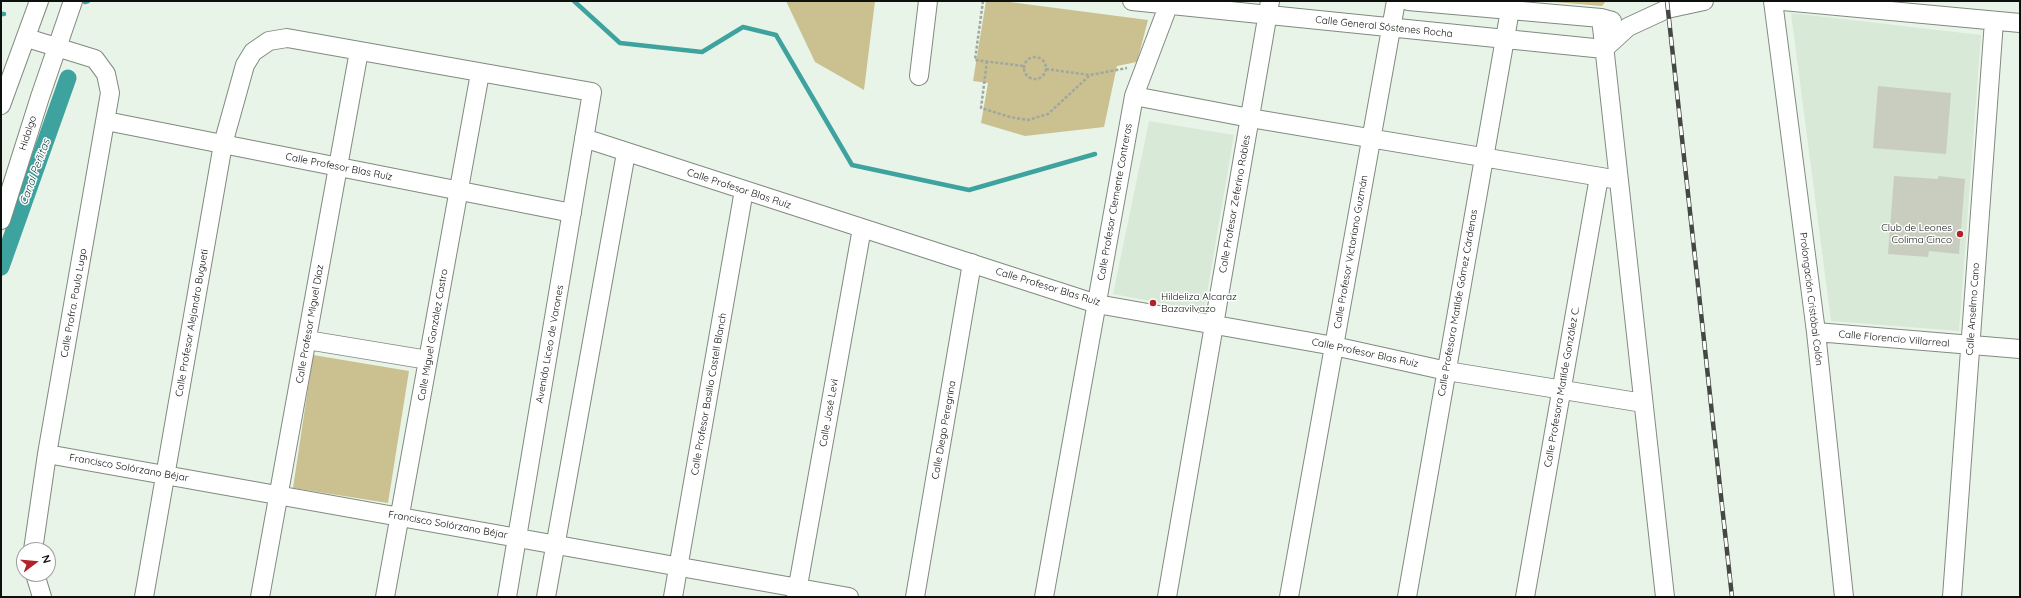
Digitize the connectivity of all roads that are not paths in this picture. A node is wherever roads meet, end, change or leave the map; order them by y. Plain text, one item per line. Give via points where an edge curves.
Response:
1 (39, 1) edge
2 (74, 1) edge
3 (928, 1) edge
4 (1132, 1) edge
5 (1396, 1) edge
6 (1408, 1) edge
7 (1704, 1) edge
8 (1773, 1) edge
9 (1792, 2) edge
10 (1169, 3) edge
11 (1269, 8) edge
12 (1510, 10) junction
13 (1601, 18) junction
14 (1994, 21) junction
15 (2020, 23) edge
16 (1628, 26) junction
17 (1391, 27) junction
18 (27, 38) junction
19 (1504, 39) junction
20 (57, 47) junction
21 (1604, 49) junction
22 (359, 52) junction
23 (480, 73) junction
24 (919, 76) dead end
25 (4, 86) edge
26 (1134, 96) junction
27 (1, 106) edge
28 (1250, 118) junction
29 (106, 121) junction
30 (584, 138) junction
31 (1371, 139) junction
32 (223, 144) junction
33 (626, 152) junction
34 (1484, 158) junction
35 (338, 167) junction
36 (1598, 177) junction
37 (1619, 180) junction
38 (459, 190) junction
39 (744, 190) junction
40 (572, 212) junction
41 (1, 220) edge
42 (862, 228) junction
43 (972, 264) junction
44 (1097, 304) junction
45 (1214, 324) junction
46 (1816, 332) junction
47 (307, 340) junction
48 (1970, 345) junction
49 (1334, 346) junction
50 (2020, 350) edge
51 (428, 360) junction
52 (1446, 370) junction
53 (1561, 390) junction
54 (1643, 403) junction
55 (48, 454) junction
56 (166, 475) junction
57 (278, 495) junction
58 (400, 517) junction
59 (517, 538) junction
60 (34, 542) edge
61 (556, 544) junction
62 (1660, 558) junction
63 (679, 567) junction
64 (37, 582) edge
65 (797, 592) edge
66 (42, 597) edge
67 (144, 597) edge
68 (260, 597) edge
69 (385, 597) edge
70 (507, 597) edge
71 (546, 597) edge
72 (673, 597) edge
73 (849, 597) edge
74 (915, 597) edge
75 (1044, 597) edge
76 (1167, 597) edge
77 (1289, 597) edge
78 (1407, 597) edge
79 (1525, 597) edge
80 (1653, 597) edge
81 (1665, 597) edge
82 (1844, 597) edge
83 (1952, 597) edge

1 - 18 street
2 - 20 street, Hidalgo
3 - 24 street
4 - 10 street, Calle General Sóstenes Rocha
5 - 17 street, Calle Profesor Victoriano Guzmán
6 - 12 street
7 - 16 street via 1667,9
8 - 46 street, Prolongación Cristóbal Colón
9 - 14 street
10 - 11 street, Calle General Sóstenes Rocha
10 - 26 street, Calle Profesor Clemente Contreras
11 - 17 street, Calle General Sóstenes Rocha
11 - 28 street, Calle Profesor Zeferino Robles
12 - 13 street
12 - 19 street, Calle Profesora Matilde Gómez Cárdenas
13 - 16 street
13 - 21 street
14 - 15 street
14 - 48 street, Calle Anselmo Cano
16 - 21 street
17 - 19 street, Calle General Sóstenes Rocha
17 - 31 street, Calle Profesor Victoriano Guzmán
18 - 20 street
18 - 25 street
19 - 21 street, Calle General Sóstenes Rocha
19 - 34 street, Calle Profesora Matilde Gómez Cárdenas
20 - 29 street, Calle Profra. Paula Lugo via 94,59 106,74 110,93
20 - 41 street, Hidalgo
21 - 37 street
22 - 23 street
22 - 32 street, Calle Profesor Alejandro Bugueti via 287,38 269,41 253,52 245,65
22 - 35 street, Calle Profesor Miguel Díaz
23 - 30 street, Avenida Liceo de Varones via 592,92
23 - 38 street, Calle Miguel González Castro
25 - 27 street
26 - 28 street
26 - 44 street, Calle Profesor Clemente Contreras
28 - 31 street
28 - 45 street, Calle Profesor Zeferino Robles
29 - 32 street, Calle Profesor Blas Ruíz
29 - 55 street, Calle Profra. Paula Lugo
30 - 33 street, Calle Profesor Blas Ruíz
30 - 40 street, Avenida Liceo de Varones
31 - 34 street
31 - 49 street, Calle Profesor Victoriano Guzmán
32 - 35 street, Calle Profesor Blas Ruíz
32 - 56 street, Calle Profesor Alejandro Bugueti
33 - 39 street, Calle Profesor Blas Ruíz
33 - 61 street
34 - 36 street
34 - 52 street, Calle Profesora Matilde Gómez Cárdenas
35 - 38 street, Calle Profesor Blas Ruíz
35 - 47 street, Calle Profesor Miguel Díaz
36 - 37 street
36 - 53 street, Calle Profesora Matilde González C.
37 - 54 street
38 - 40 street, Calle Profesor Blas Ruíz
38 - 51 street, Calle Miguel González Castro
39 - 42 street, Calle Profesor Blas Ruíz
39 - 63 street, Calle Profesor Basilio Castell Blanch
40 - 59 street, Avenida Liceo de Varones
42 - 43 street, Calle Profesor Blas Ruíz
42 - 65 street, Calle José Levi
43 - 44 street, Calle Profesor Blas Ruíz
43 - 74 street, Calle Diego Peregrina
44 - 45 street, Calle Profesor Blas Ruíz
44 - 75 street, Calle Profesor Clemente Contreras
45 - 49 street, Calle Profesor Blas Ruíz
45 - 76 street, Calle Profesor Zeferino Robles
46 - 48 street, Calle Florencio Villarreal
46 - 82 street, Prolongación Cristóbal Colón
47 - 51 street
47 - 57 street, Calle Profesor Miguel Díaz
48 - 50 street, Calle Florencio Villarreal
48 - 83 street, Calle Anselmo Cano
49 - 52 street, Calle Profesor Blas Ruíz
49 - 77 street, Calle Profesor Victoriano Guzmán
51 - 58 street, Calle Miguel González Castro
52 - 53 street, Calle Profesor Blas Ruíz
52 - 78 street, Calle Profesora Matilde Gómez Cárdenas
53 - 54 street, Calle Profesor Blas Ruíz
53 - 79 street, Calle Profesora Matilde González C.
54 - 62 street
55 - 56 street, Francisco Solórzano Béjar
55 - 60 street, Calle Profra. Paula Lugo
56 - 57 street, Francisco Solórzano Béjar
56 - 67 street, Calle Profesor Alejandro Bugueti
57 - 58 street, Francisco Solórzano Béjar
57 - 68 street, Calle Profesor Miguel Díaz
58 - 59 street, Francisco Solórzano Béjar
58 - 69 street, Calle Miguel González Castro
59 - 61 street, Francisco Solórzano Béjar
59 - 70 street, Avenida Liceo de Varones
61 - 63 street, Francisco Solórzano Béjar
61 - 71 street
62 - 80 street
62 - 81 street
63 - 65 street, Francisco Solórzano Béjar
63 - 72 street, Calle Profesor Basilio Castell Blanch
64 - 66 street
65 - 73 street, Francisco Solórzano Béjar

